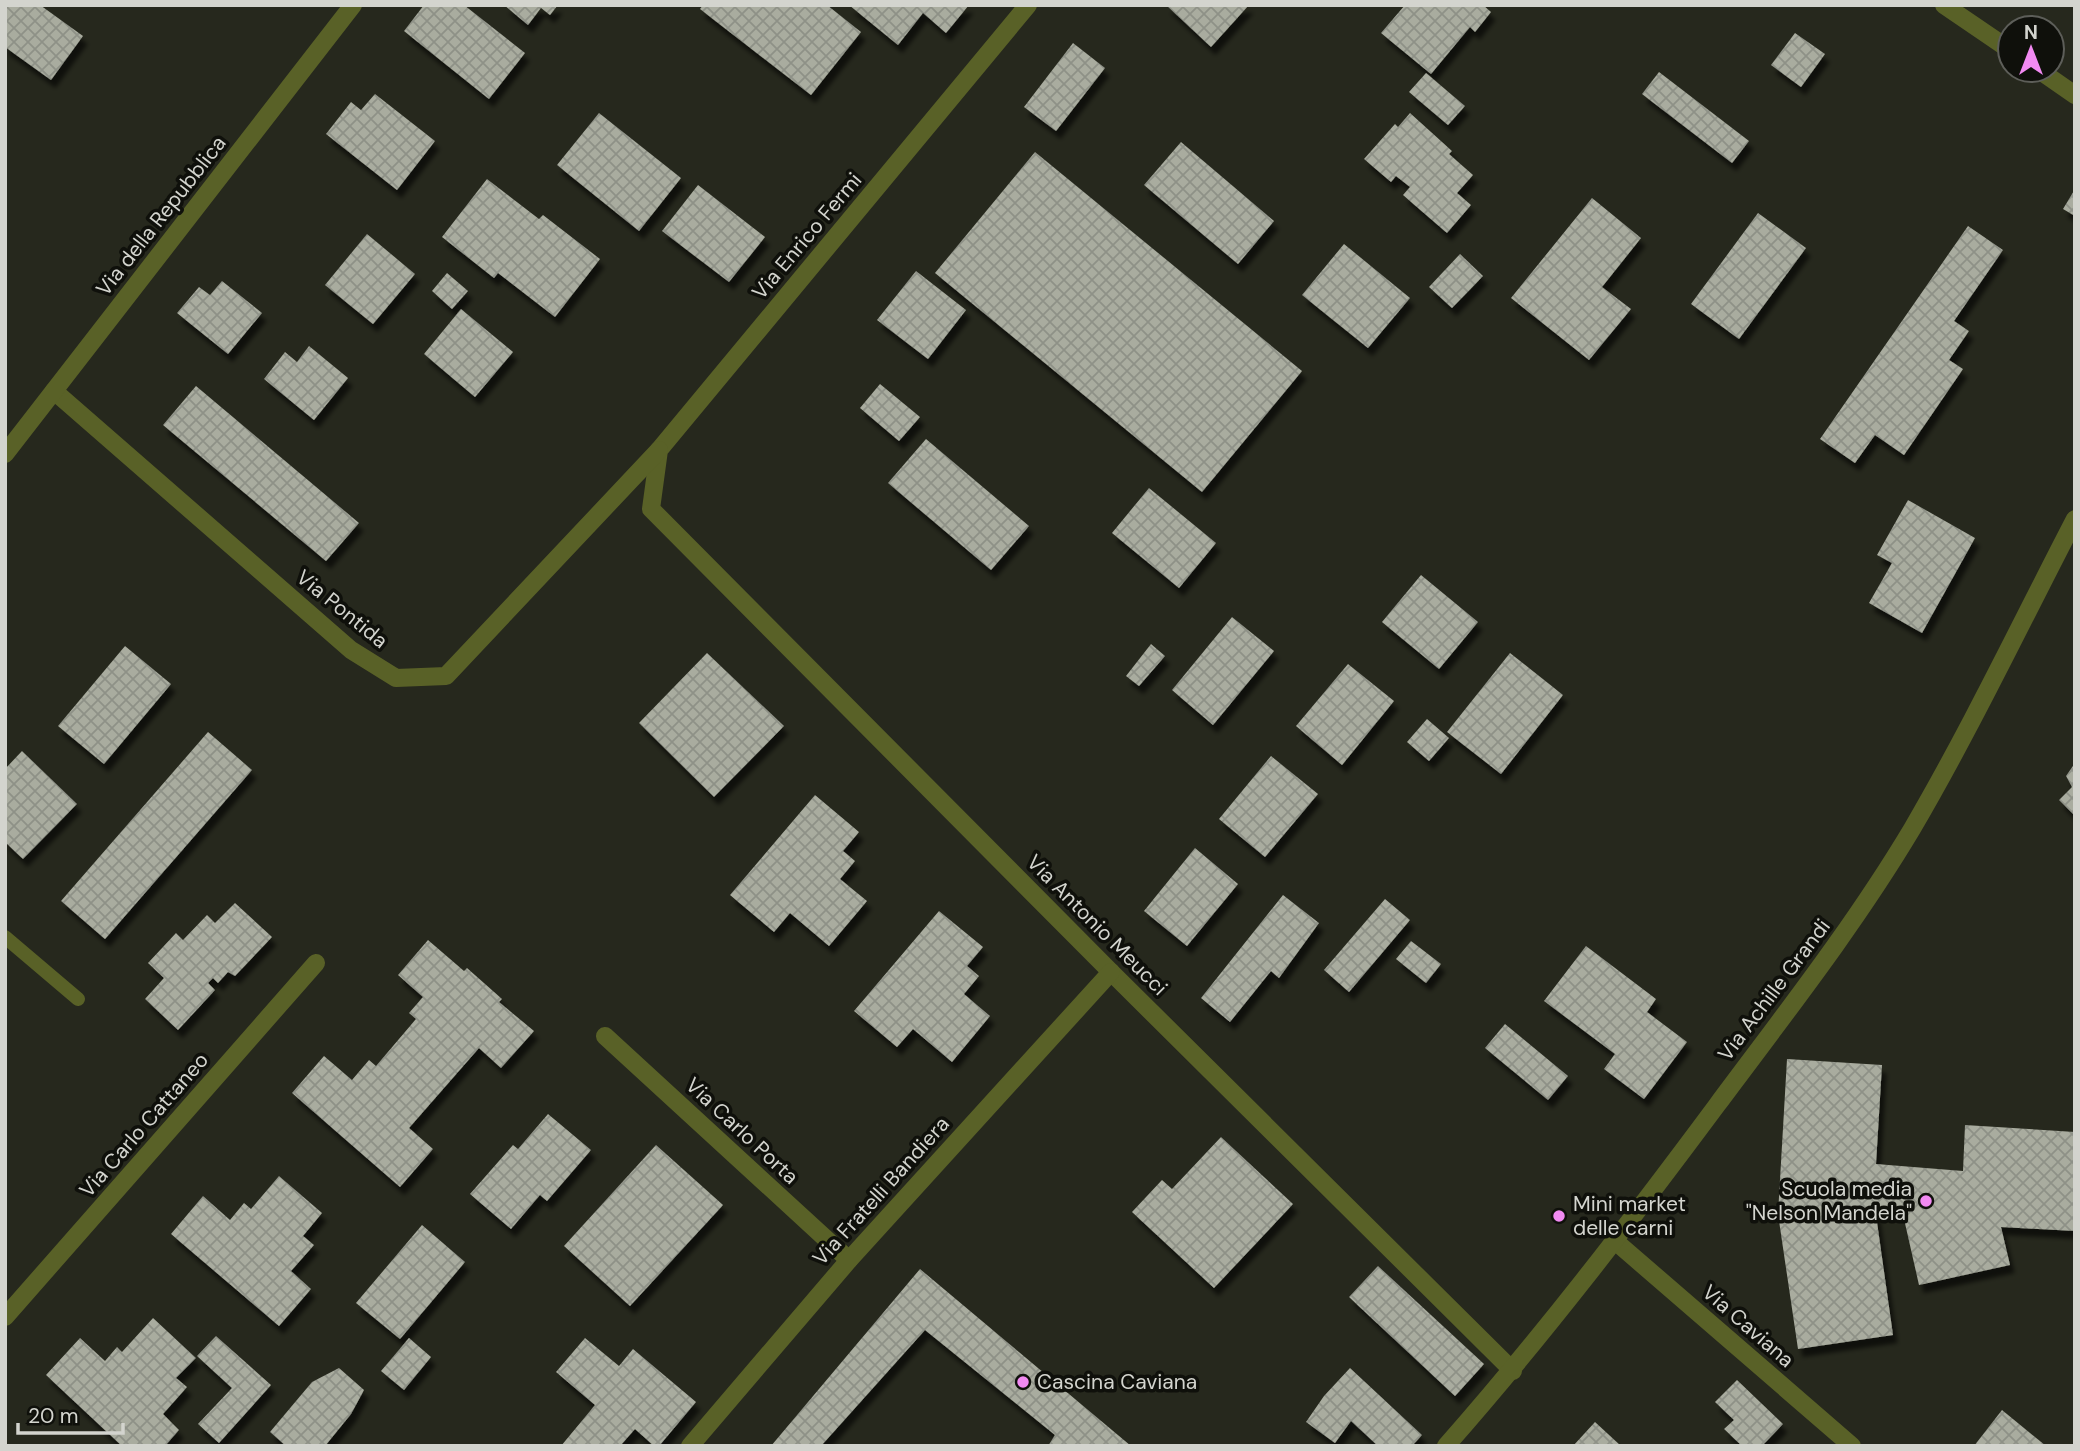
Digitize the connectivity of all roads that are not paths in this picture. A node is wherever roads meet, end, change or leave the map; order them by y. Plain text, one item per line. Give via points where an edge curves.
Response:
1 (353, 5) edge
2 (1028, 5) edge
3 (1944, 5) edge
4 (1996, 40) edge
5 (2059, 84) edge
6 (2075, 95) edge
7 (54, 391) junction
8 (659, 450) junction
9 (5, 454) edge
10 (2075, 519) edge
11 (5, 937) edge
12 (316, 963) dead end
13 (1111, 972) junction
14 (78, 999) dead end
15 (605, 1036) dead end
16 (1615, 1241) junction
17 (849, 1260) junction
18 (5, 1317) edge
19 (1513, 1371) junction
20 (690, 1446) edge
21 (1446, 1446) edge
22 (1852, 1446) edge

1 - 7 street, Via della Repubblica
2 - 8 street, Via Enrico Fermi
3 - 4 street
5 - 6 street
7 - 8 street, Via Pontida via 351,650 396,678 446,676
7 - 9 street, Via della Repubblica
8 - 13 street, Via Antonio Meucci via 651,509
10 - 16 street, Via Achille Grandi via 1976,712 1911,829 1842,939
11 - 14 lane
12 - 18 street, Via Carlo Cattaneo
13 - 17 street, Via Fratelli Bandiera
13 - 19 street, Via Antonio Meucci
15 - 17 street, Via Carlo Porta
16 - 19 street, Via Achille Grandi
16 - 22 street, Via Caviana
17 - 20 street, Via Fratelli Bandiera
19 - 21 street, Via Achille Grandi

